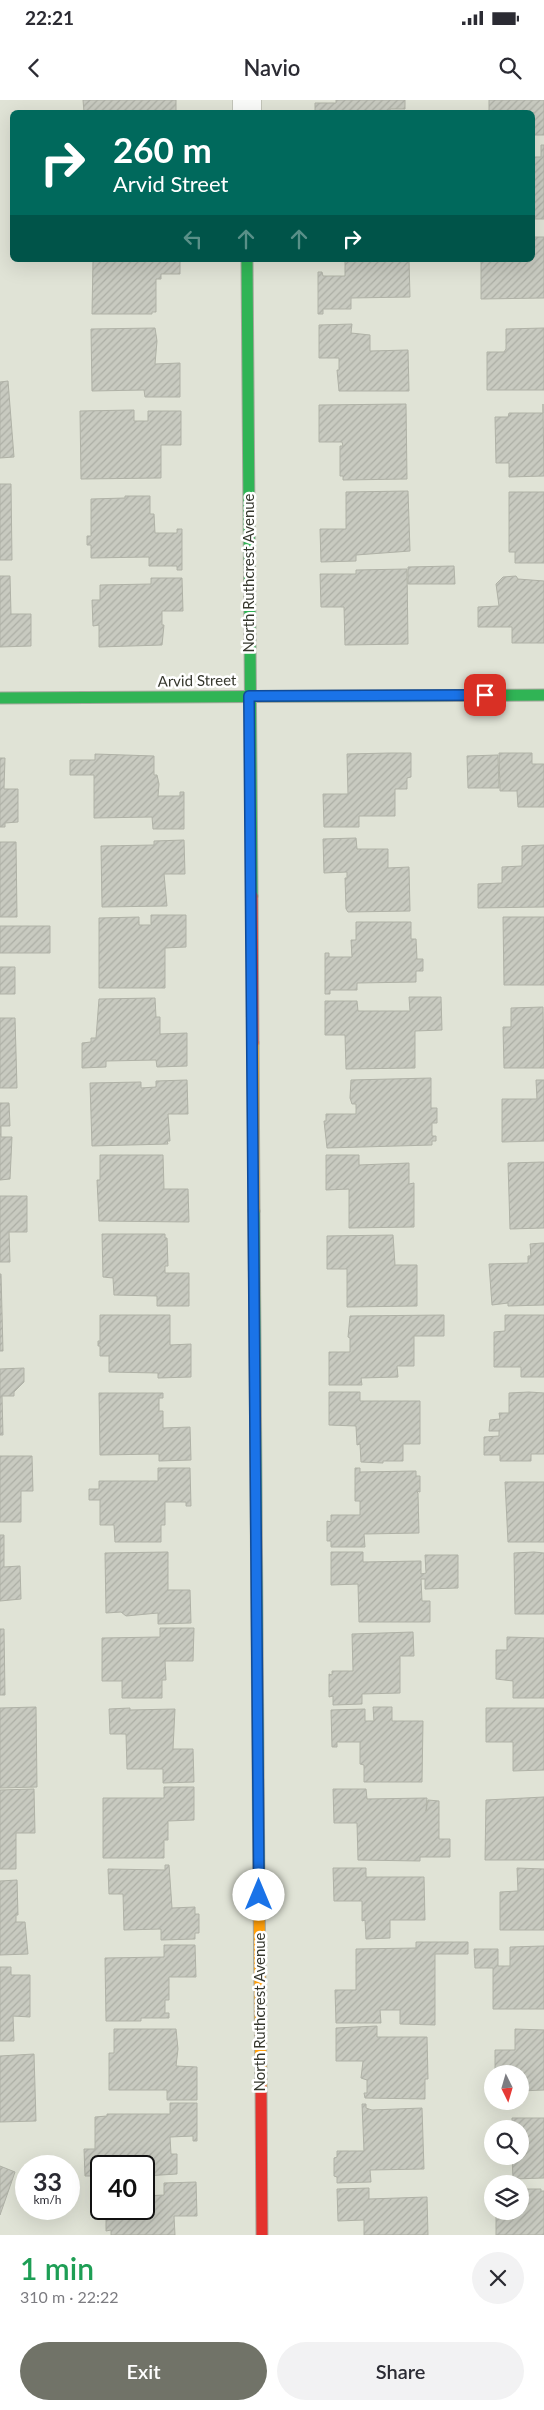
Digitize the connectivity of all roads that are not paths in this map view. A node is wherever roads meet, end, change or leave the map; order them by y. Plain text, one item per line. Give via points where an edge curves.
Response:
1 (248, 262) edge
2 (544, 695) edge
3 (249, 696) junction
4 (0, 698) edge
5 (262, 2235) edge

1 - 3 street, North Ruthcrest Avenue
2 - 3 street, Arvid Street
3 - 4 street, Arvid Street
3 - 5 street, North Ruthcrest Avenue

